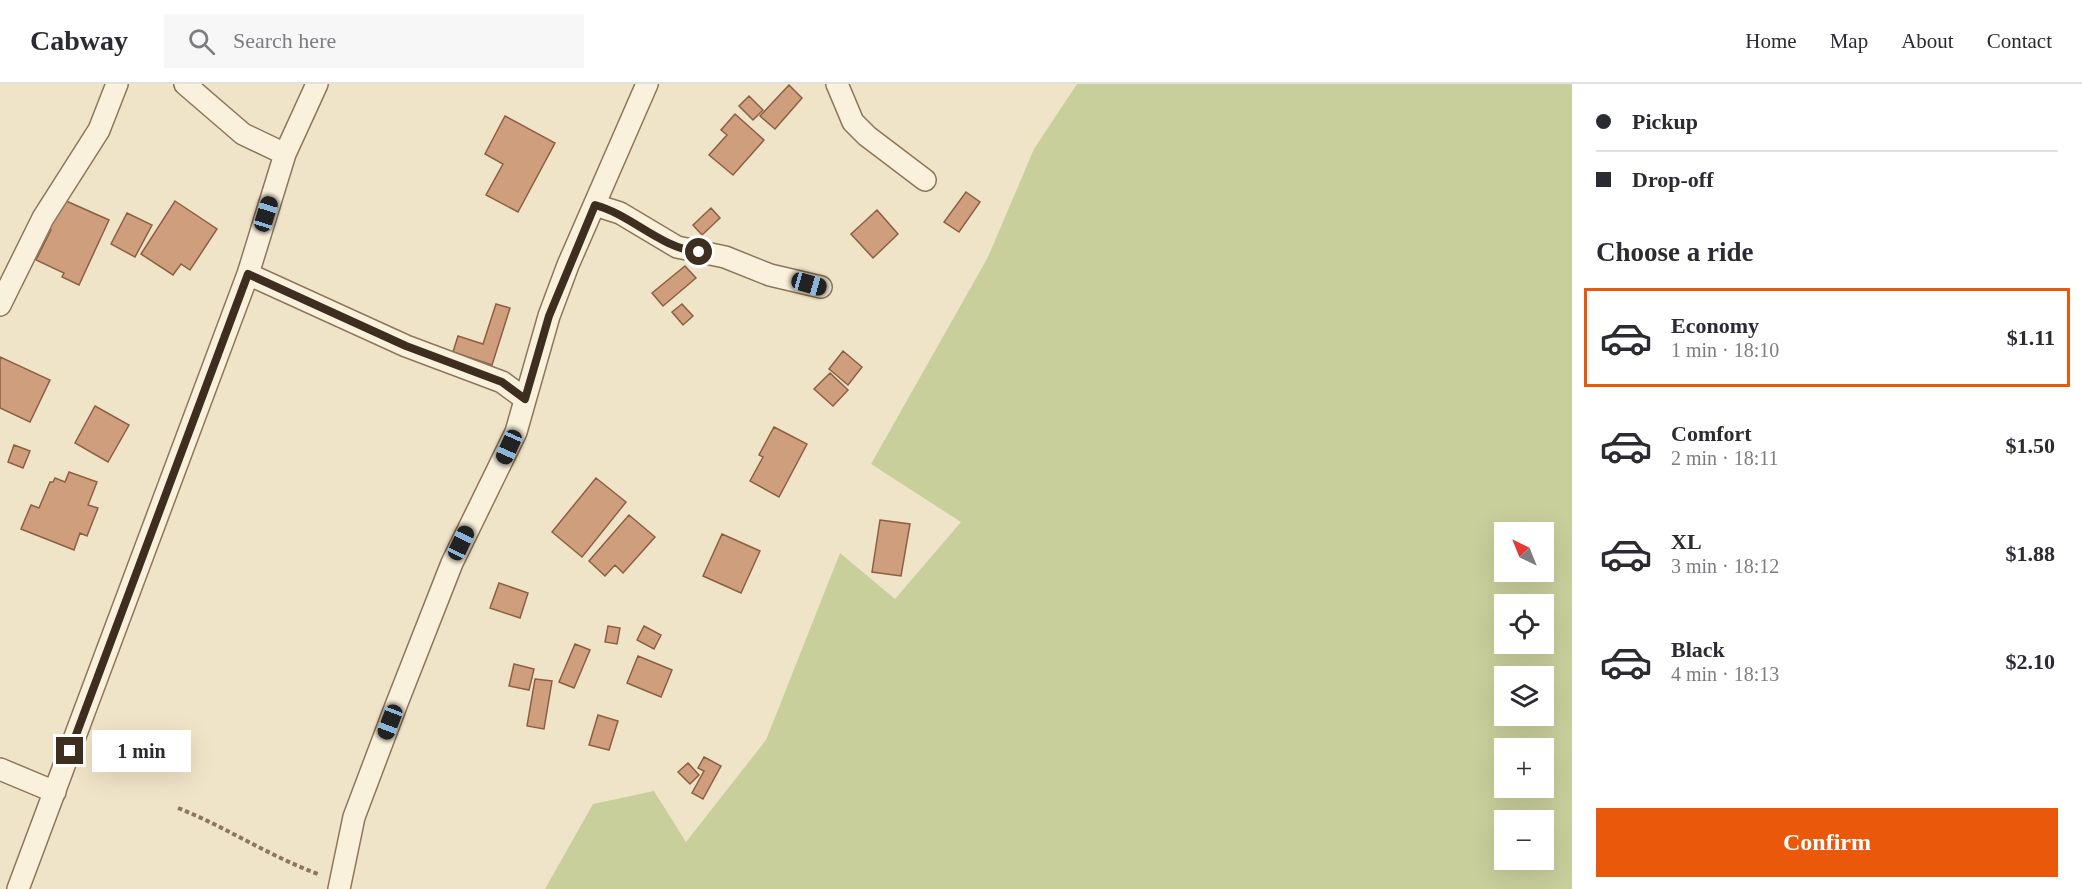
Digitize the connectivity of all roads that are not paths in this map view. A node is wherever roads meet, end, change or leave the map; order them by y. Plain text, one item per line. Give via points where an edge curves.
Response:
1 (117, 84) edge
2 (185, 84) edge
3 (317, 84) edge
4 (647, 84) edge
5 (837, 84) edge
6 (285, 154) junction
7 (925, 180) dead end
8 (595, 205) junction
9 (248, 274) junction
10 (821, 287) dead end
11 (0, 305) edge
12 (525, 399) junction
13 (0, 769) edge
14 (55, 792) junction
15 (340, 886) edge
16 (18, 889) edge

1 - 11 street via 99,130 43,218
2 - 6 street via 243,134
3 - 6 street
4 - 8 street
5 - 7 street via 854,122
6 - 9 street
8 - 10 street via 620,213 677,247 725,257 770,275
8 - 12 street via 549,316
9 - 12 street via 406,346 502,382
9 - 14 street
12 - 15 street via 516,432 452,562 397,703 354,817
13 - 14 street
14 - 16 street

